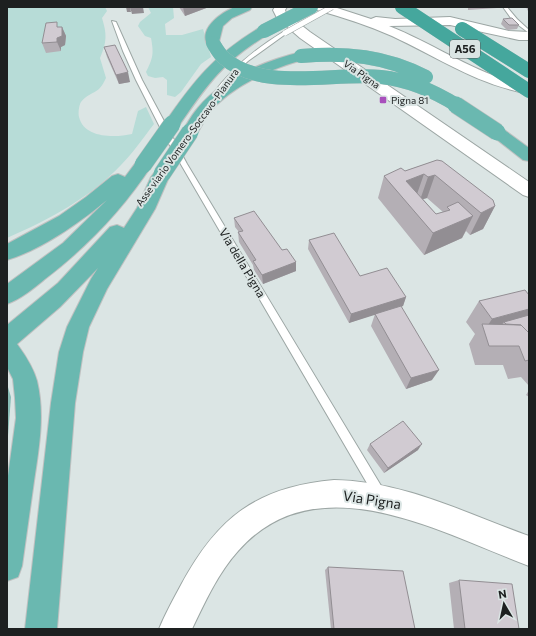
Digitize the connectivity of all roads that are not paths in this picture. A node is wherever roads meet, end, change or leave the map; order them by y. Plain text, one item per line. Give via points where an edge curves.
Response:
1 (280, 7) edge
2 (311, 7) edge
3 (321, 7) edge
4 (332, 7) edge
5 (402, 7) edge
6 (426, 7) edge
7 (505, 7) edge
8 (240, 9) edge
9 (352, 16) junction
10 (444, 21) junction
11 (114, 22) dead end
12 (529, 32) edge
13 (529, 36) edge
14 (448, 59) junction
15 (529, 71) edge
16 (529, 90) edge
17 (204, 110) junction
18 (497, 132) junction
19 (529, 156) edge
20 (151, 168) junction
21 (529, 191) edge
22 (7, 253) edge
23 (7, 295) edge
24 (14, 333) edge
25 (7, 349) edge
26 (382, 498) junction
27 (529, 551) edge
28 (7, 566) edge
29 (42, 623) edge
30 (175, 629) edge

1 - 21 main road, Via Pigna via 281,15 305,35
2 - 20 highway, Asse viario Vomero-Soccavo-Pianura, bridge via 238,47 208,75 176,118
3 - 9 main road
4 - 17 lane, Asse viario Vomero-Soccavo-Pianura, bridge via 256,51 240,64
5 - 16 highway, A56, bridge
6 - 15 highway, A56, bridge
7 - 12 lane
8 - 18 highway, bridge via 217,24 213,33 213,43 228,62 259,74 282,77 374,77 415,84 440,94
9 - 10 main road via 385,22
9 - 14 main road via 395,33
10 - 13 main road via 500,33
10 - 14 main road via 427,26 424,34 430,46
11 - 26 lane, Via della Pigna via 146,95 194,183
14 - 16 main road via 491,80
17 - 18 highway, bridge via 233,85 274,63 301,56 335,53 360,55 421,74 442,87
17 - 20 highway, Asse viario Vomero-Soccavo-Pianura, bridge via 190,132
18 - 19 highway
20 - 22 highway via 109,189 80,212 42,236
20 - 23 highway, Asse viario Vomero-Soccavo-Pianura via 82,236 45,268
20 - 24 highway, Asse viario Vomero-Soccavo-Pianura via 87,268 42,312
20 - 29 highway via 146,209 98,285 78,327 71,352 63,403
25 - 28 highway via 18,362 24,377 28,410 27,440
26 - 27 main road, Via Pigna via 406,504
26 - 30 main road, Via Pigna via 354,494 304,496 278,504 256,517 238,529 220,549 204,573

